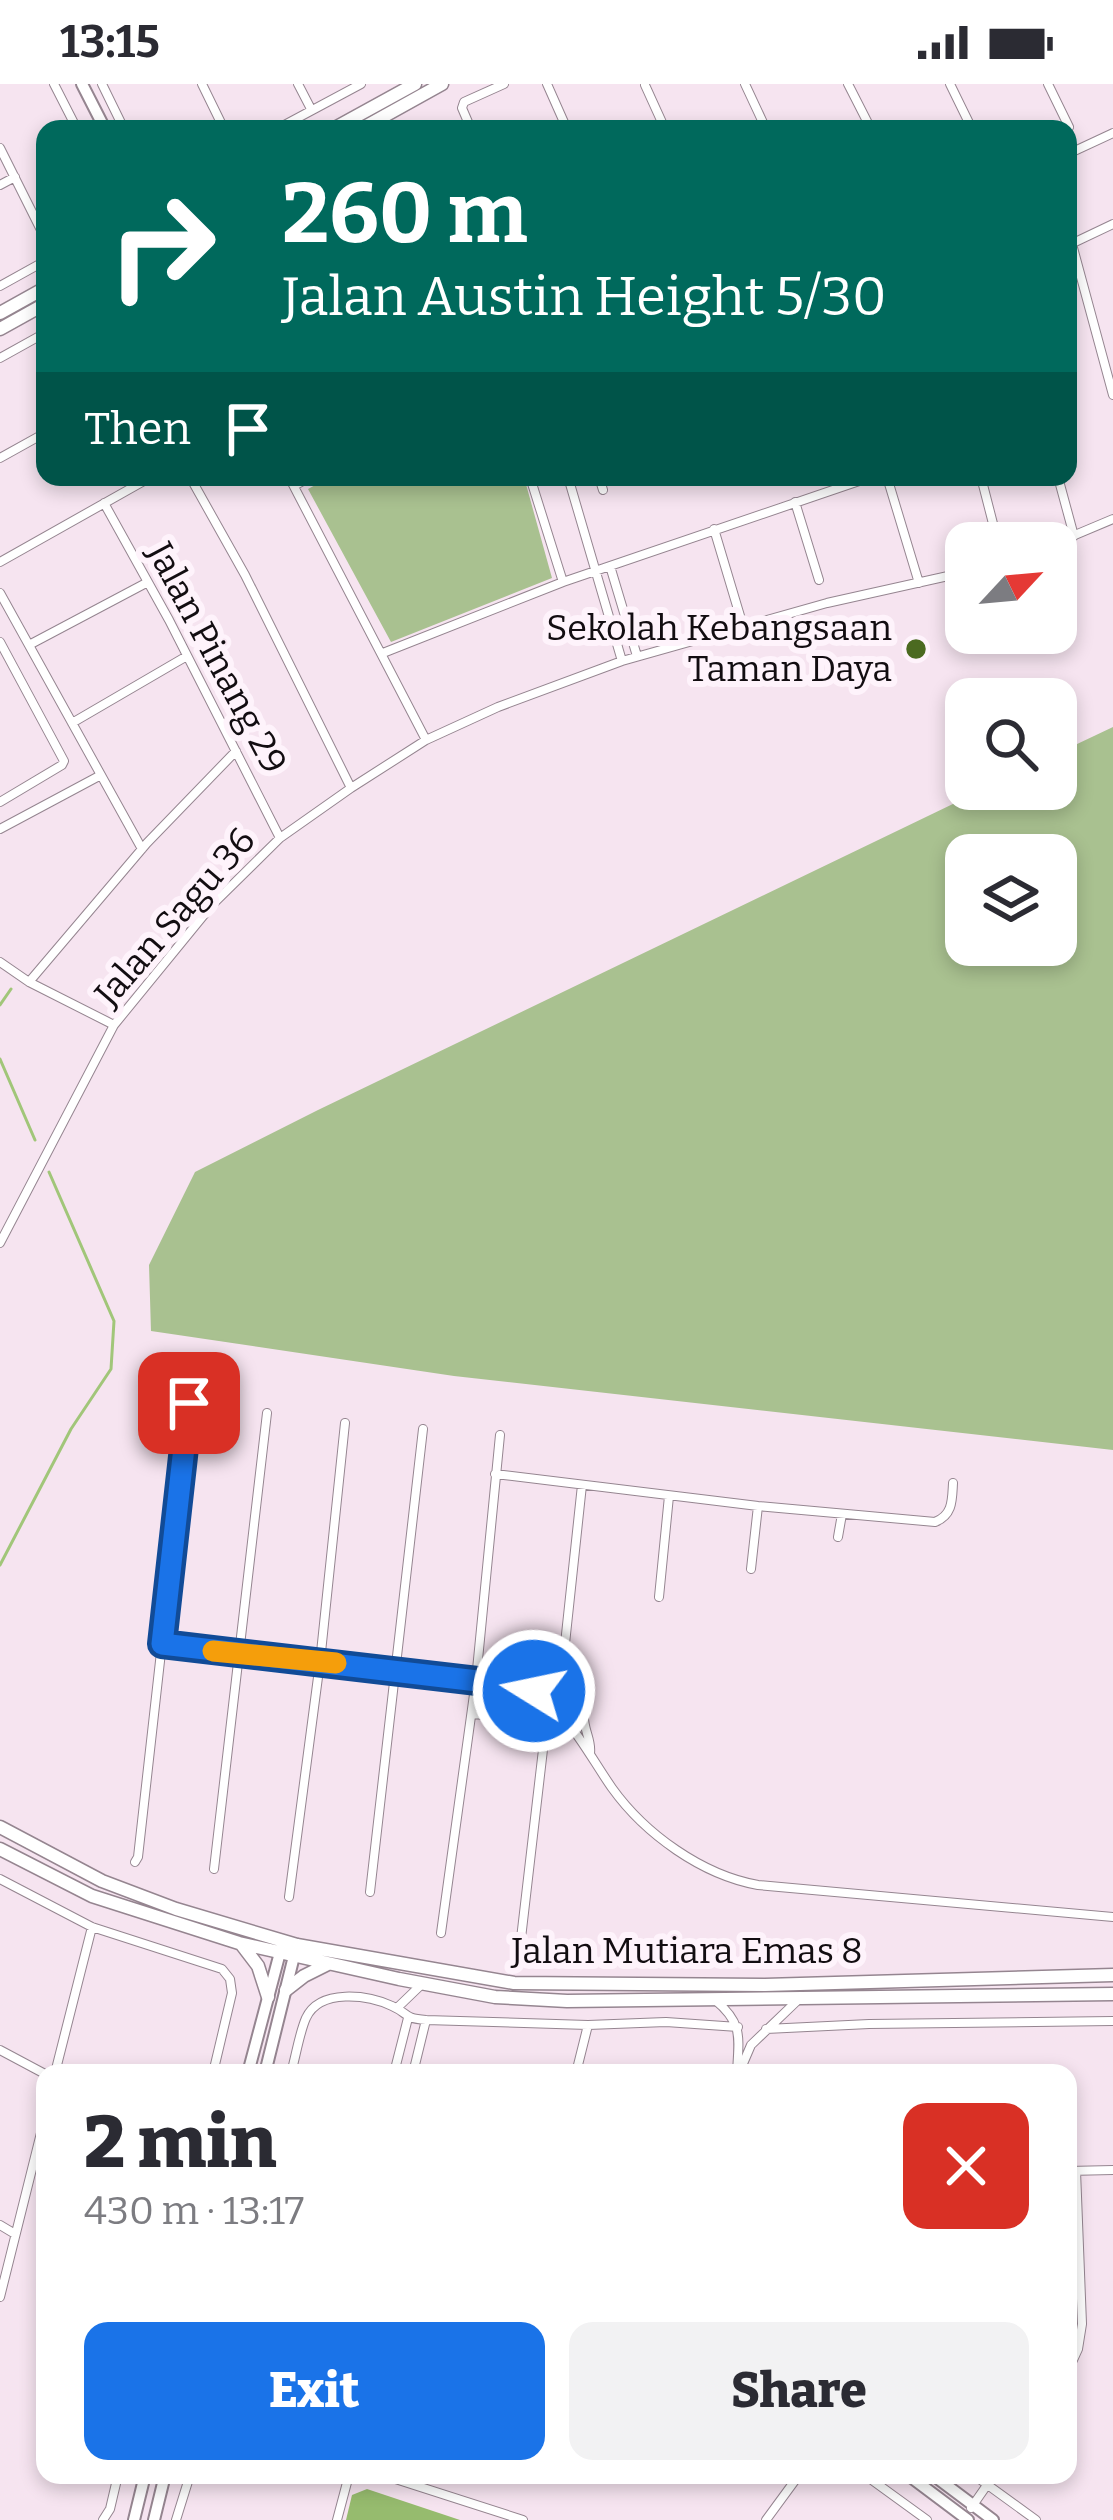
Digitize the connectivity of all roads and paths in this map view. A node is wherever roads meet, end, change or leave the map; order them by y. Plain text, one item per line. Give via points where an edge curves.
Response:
1 (54, 84) edge
2 (82, 84) edge
3 (102, 84) edge
4 (202, 84) edge
5 (298, 84) edge
6 (361, 84) edge
7 (415, 84) edge
8 (442, 84) edge
9 (504, 84) edge
10 (548, 84) edge
11 (745, 84) edge
12 (848, 84) edge
13 (950, 84) edge
14 (1048, 84) edge
15 (645, 85) edge
16 (311, 109) junction
17 (72, 120) edge
18 (100, 120) edge
19 (120, 120) edge
20 (220, 120) edge
21 (292, 120) edge
22 (349, 120) edge
23 (377, 120) edge
24 (467, 120) edge
25 (563, 120) edge
26 (661, 120) edge
27 (762, 120) edge
28 (866, 120) edge
29 (968, 120) edge
30 (1066, 120) edge
31 (1113, 133) edge
32 (0, 148) edge
33 (1077, 150) edge
34 (15, 177) junction
35 (0, 185) edge
36 (36, 220) edge
37 (1113, 224) edge
38 (1077, 242) edge
39 (36, 266) edge
40 (1077, 269) edge
41 (0, 286) edge
42 (36, 293) edge
43 (36, 309) edge
44 (0, 313) edge
45 (0, 329) edge
46 (36, 338) edge
47 (0, 358) edge
48 (1113, 395) edge
49 (36, 438) edge
50 (0, 458) edge
51 (135, 486) edge
52 (195, 486) edge
53 (293, 486) edge
54 (533, 486) edge
55 (570, 486) edge
56 (602, 486) edge
57 (844, 486) edge
58 (890, 486) edge
59 (983, 486) edge
60 (1060, 486) edge
61 (603, 490) dead end
62 (795, 502) junction
63 (104, 503) junction
64 (1113, 519) edge
65 (993, 522) edge
66 (1070, 522) edge
67 (714, 529) junction
68 (1077, 535) edge
69 (0, 562) edge
70 (610, 566) junction
71 (594, 572) junction
72 (945, 577) edge
73 (819, 580) dead end
74 (148, 582) junction
75 (563, 582) junction
76 (919, 583) junction
77 (0, 593) edge
78 (743, 626) junction
79 (0, 642) edge
80 (28, 645) junction
81 (383, 653) junction
82 (187, 656) junction
83 (637, 657) junction
84 (622, 661) junction
85 (72, 723) junction
86 (426, 740) junction
87 (236, 751) junction
88 (101, 775) junction
89 (351, 788) junction
90 (0, 802) edge
91 (0, 829) edge
92 (280, 838) junction
93 (142, 849) junction
94 (0, 962) edge
95 (29, 982) junction
96 (114, 1025) junction
97 (0, 1243) edge
98 (189, 1403) dead end
99 (267, 1413) dead end
100 (345, 1423) dead end
101 (423, 1429) dead end
102 (500, 1435) dead end
103 (495, 1474) junction
104 (953, 1483) dead end
105 (582, 1484) junction
106 (669, 1496) junction
107 (758, 1506) junction
108 (842, 1514) junction
109 (838, 1537) dead end
110 (751, 1569) dead end
111 (659, 1597) dead end
112 (162, 1644) junction
113 (564, 1653) dead end
114 (238, 1654) junction
115 (320, 1661) junction
116 (397, 1670) junction
117 (481, 1681) junction
118 (561, 1686) junction
119 (551, 1704) junction
120 (584, 1710) junction
121 (472, 1714) junction
122 (566, 1719) junction
123 (590, 1753) junction
124 (0, 1827) edge
125 (0, 1849) edge
126 (135, 1862) dead end
127 (214, 1869) dead end
128 (0, 1879) edge
129 (370, 1892) dead end
130 (289, 1897) dead end
131 (1113, 1917) edge
132 (92, 1927) junction
133 (442, 1933) dead end
134 (239, 1942) junction
135 (520, 1947) dead end
136 (288, 1949) junction
137 (329, 1964) junction
138 (1113, 1975) edge
139 (423, 1983) junction
140 (286, 1990) junction
141 (1113, 1994) edge
142 (268, 1997) junction
143 (714, 1999) junction
144 (799, 1999) junction
145 (397, 2008) junction
146 (408, 2018) junction
147 (426, 2020) junction
148 (1113, 2020) edge
149 (588, 2025) junction
150 (738, 2026) junction
151 (766, 2029) junction
152 (0, 2050) edge
153 (58, 2064) edge
154 (215, 2064) edge
155 (250, 2064) edge
156 (267, 2064) edge
157 (294, 2064) edge
158 (396, 2064) edge
159 (415, 2064) edge
160 (578, 2064) edge
161 (738, 2064) edge
162 (742, 2064) edge
163 (36, 2069) edge
164 (36, 2151) edge
165 (1113, 2170) edge
166 (1077, 2171) edge
167 (0, 2225) edge
168 (15, 2234) junction
169 (1077, 2248) edge
170 (0, 2297) edge
171 (1077, 2351) edge
172 (116, 2484) edge
173 (144, 2484) edge
174 (163, 2484) edge
175 (187, 2484) edge
176 (347, 2484) edge
177 (411, 2484) edge
178 (793, 2484) edge
179 (877, 2484) edge
180 (920, 2484) edge
181 (945, 2484) edge
182 (987, 2485) joint
183 (973, 2505) junction
184 (966, 2519) edge
185 (103, 2520) edge
186 (134, 2520) edge
187 (154, 2520) edge
188 (176, 2520) edge
189 (337, 2520) edge
190 (523, 2520) edge
191 (766, 2520) edge
192 (927, 2520) edge
193 (993, 2520) edge
194 (1036, 2520) edge

1 - 17 street
2 - 18 street
3 - 19 street
4 - 20 street
5 - 16 street
6 - 16 street
7 - 22 main road
8 - 23 main road
9 - 24 street via 464,103
10 - 25 street
11 - 27 street
12 - 28 street
13 - 29 street
14 - 30 street
15 - 26 street
16 - 21 street
31 - 33 street
32 - 34 street
34 - 35 street
34 - 36 street
37 - 38 street
39 - 41 street
40 - 48 street
42 - 44 main road
43 - 45 main road
46 - 47 street
49 - 50 street
51 - 63 street
52 - 89 street
53 - 81 street
54 - 75 street
55 - 71 street
56 - 61 street
57 - 62 street
58 - 76 street
59 - 65 street
60 - 66 street
62 - 67 street
62 - 73 street
63 - 69 street
63 - 74 street, Jalan Pinang 29
64 - 68 street
67 - 70 street
67 - 78 street
70 - 71 street
70 - 83 street
71 - 75 street
71 - 84 street
72 - 76 street, Jalan Sagu 36
74 - 80 street
74 - 82 street, Jalan Pinang 29
75 - 81 street
76 - 78 street, Jalan Sagu 36
77 - 80 street
78 - 83 street, Jalan Sagu 36
79 - 90 street via 64,761
80 - 85 street
81 - 86 street
82 - 85 street
82 - 87 street, Jalan Pinang 29
83 - 84 street, Jalan Sagu 36
84 - 86 street, Jalan Sagu 36
85 - 88 street
86 - 89 street, Jalan Sagu 36
87 - 92 street, Jalan Pinang 29
87 - 93 street
88 - 91 street
88 - 93 street
89 - 92 street, Jalan Sagu 36
92 - 96 street, Jalan Sagu 36 via 212,905
93 - 95 street
94 - 95 street
95 - 96 street
96 - 97 street, Jalan Sagu 36
98 - 112 street
99 - 114 street
100 - 115 street
101 - 116 street
102 - 103 street
103 - 105 street
103 - 117 street
104 - 108 street via 951,1509 935,1522
105 - 106 street
105 - 113 street
106 - 107 street
106 - 111 street
107 - 108 street
107 - 110 street
108 - 109 street
112 - 114 street
112 - 126 street
114 - 115 street
114 - 127 street
115 - 116 street
115 - 130 street
116 - 117 street
116 - 129 street
117 - 118 street
117 - 119 street via 538,1693
117 - 121 street
118 - 119 street
118 - 120 street via 581,1690
119 - 122 street
120 - 122 street
120 - 123 street
121 - 133 street
121 - 135 street via 529,1722 544,1741
122 - 123 street
123 - 131 street via 638,1818 726,1877
124 - 136 main road, Jalan Mutiara Emas 8 via 102,1881
125 - 134 main road, Jalan Mutiara Emas 8 via 92,1897
128 - 132 street
132 - 153 street
132 - 154 street via 216,1966 230,1979
134 - 136 main road, Jalan Mutiara Emas 8
134 - 142 main road
136 - 137 main road, Jalan Mutiara Emas 8
136 - 138 main road, Jalan Mutiara Emas 8 via 514,1983
136 - 140 street
136 - 142 street
137 - 139 main road, Jalan Mutiara Emas 8
137 - 140 main road
139 - 143 main road, Jalan Mutiara Emas 8 via 543,2000
139 - 145 street
140 - 156 street
141 - 144 main road, Jalan Mutiara Emas 8
142 - 155 street
143 - 144 main road, Jalan Mutiara Emas 8
143 - 150 street
144 - 151 street
145 - 146 street
145 - 157 street via 355,1997 326,2001 307,2017
146 - 147 street
146 - 158 street
147 - 149 street
147 - 159 street
148 - 151 street
149 - 150 street
149 - 160 street
150 - 161 street
151 - 162 street
152 - 163 street
164 - 168 street
165 - 166 street
167 - 168 street
168 - 170 street
169 - 171 street
172 - 185 street
173 - 186 street
174 - 187 street
175 - 188 street
176 - 189 street
177 - 190 street
178 - 191 street
179 - 192 street
180 - 184 street
181 - 183 street
182 - 183 street
182 - 194 street
183 - 184 street
183 - 193 street

